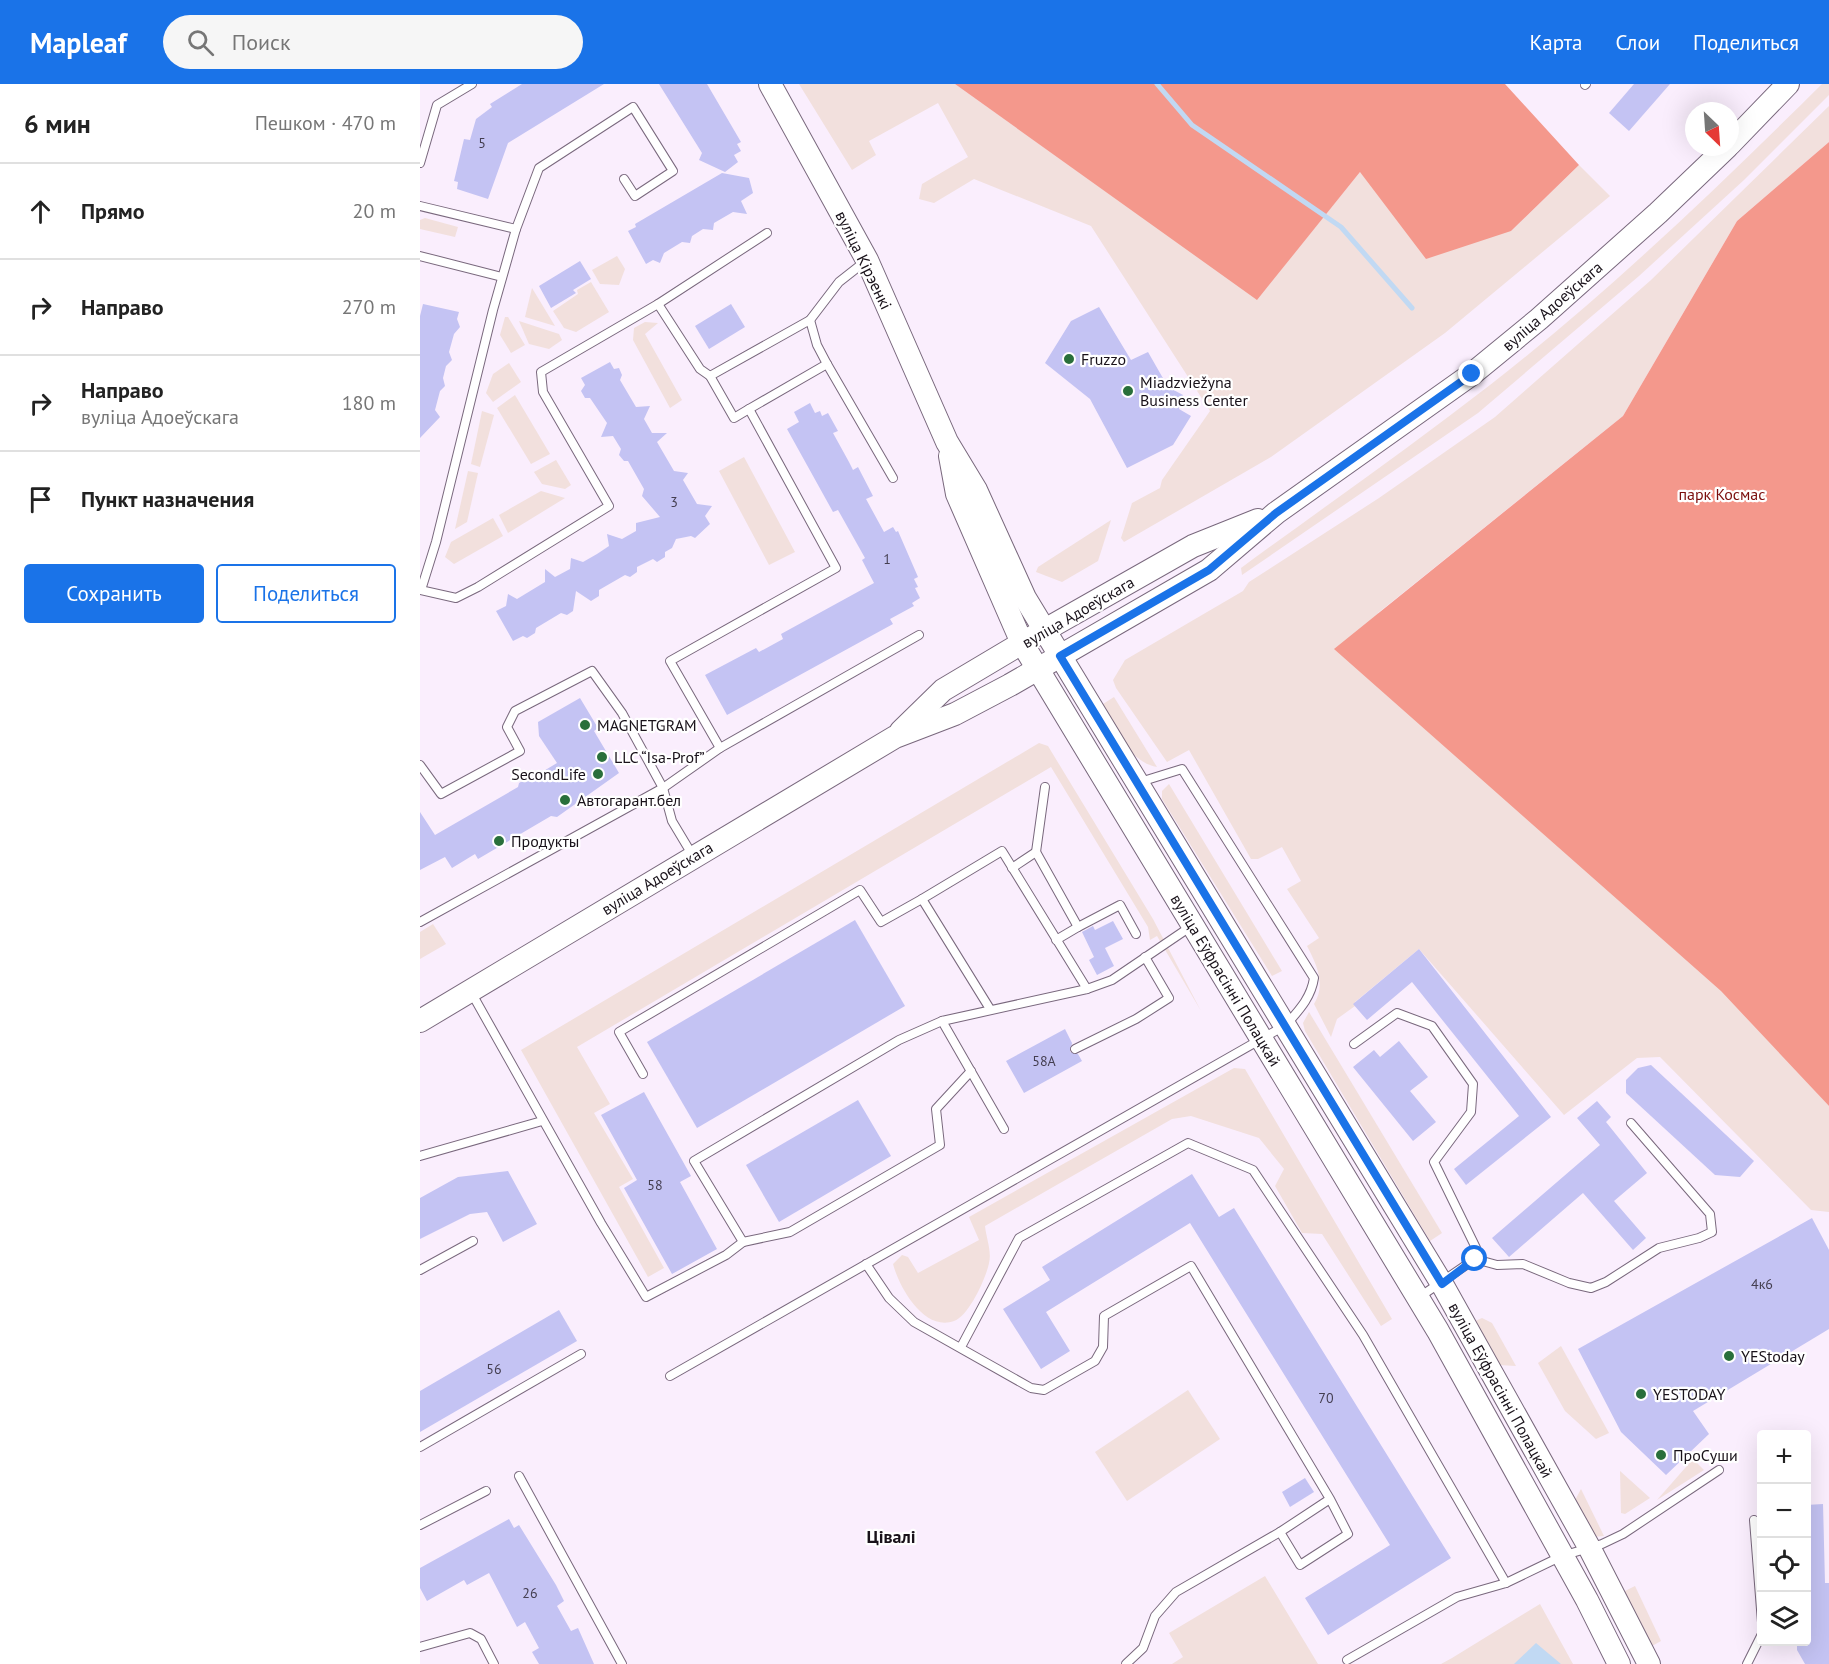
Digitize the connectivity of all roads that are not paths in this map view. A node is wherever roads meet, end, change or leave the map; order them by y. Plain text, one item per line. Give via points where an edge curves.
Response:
1 (472, 84) edge
2 (770, 84) edge
3 (1788, 84) edge
4 (1739, 135) edge
5 (1717, 156) edge
6 (420, 163) edge
7 (624, 179) dead end
8 (420, 206) edge
9 (516, 229) junction
10 (767, 233) dead end
11 (420, 256) edge
12 (867, 260) junction
13 (502, 277) junction
14 (658, 304) junction
15 (810, 320) junction
16 (826, 364) junction
17 (710, 376) junction
18 (749, 409) junction
19 (947, 442) junction
20 (893, 478) dead end
21 (1276, 513) junction
22 (421, 590) edge
23 (1045, 630) junction
24 (920, 635) dead end
25 (1022, 643) junction
26 (1060, 656) junction
27 (1038, 670) junction
28 (896, 736) junction
29 (720, 748) junction
30 (420, 765) edge
31 (1136, 783) junction
32 (1046, 787) dead end
33 (663, 788) junction
34 (1036, 852) junction
35 (693, 856) junction
36 (1012, 868) junction
37 (922, 899) junction
38 (420, 922) edge
39 (1193, 925) junction
40 (1078, 927) junction
41 (1136, 934) dead end
42 (1056, 940) junction
43 (1145, 957) junction
44 (1087, 989) junction
45 (471, 992) junction
46 (990, 1010) junction
47 (420, 1021) edge
48 (942, 1021) junction
49 (1286, 1025) junction
50 (1262, 1039) junction
51 (1354, 1044) dead end
52 (1075, 1049) dead end
53 (971, 1071) junction
54 (643, 1074) dead end
55 (543, 1120) junction
56 (1631, 1123) dead end
57 (1004, 1129) dead end
58 (420, 1156) edge
59 (473, 1241) dead end
60 (743, 1242) junction
61 (1475, 1259) junction
62 (866, 1264) junction
63 (420, 1271) edge
64 (1442, 1284) junction
65 (1418, 1299) junction
66 (960, 1347) junction
67 (581, 1354) dead end
68 (670, 1376) dead end
69 (420, 1447) edge
70 (1719, 1470) dead end
71 (519, 1476) dead end
72 (486, 1491) dead end
73 (1330, 1499) junction
74 (1754, 1520) dead end
75 (420, 1525) edge
76 (1280, 1532) junction
77 (1589, 1547) junction
78 (1562, 1556) junction
79 (1506, 1583) junction
80 (1759, 1592) edge
81 (1757, 1643) edge
82 (420, 1647) edge
83 (1347, 1660) dead end
84 (494, 1664) edge
85 (622, 1664) edge
86 (1126, 1664) edge
87 (1619, 1664) edge
88 (1649, 1664) edge
89 (1747, 1664) edge

1 - 6 lane via 437,105
2 - 12 main road, вуліца Кірэенкі
3 - 4 main road, вуліца Адоеўскага
5 - 21 main road, вуліца Адоеўскага via 1649,221 1472,374
7 - 9 lane via 635,196 673,171 633,107 539,168
8 - 9 lane
9 - 13 lane
10 - 14 lane
11 - 13 lane
12 - 15 lane via 839,282
12 - 19 main road, вуліца Кірэенкі
13 - 22 lane
14 - 17 lane via 700,369
14 - 22 lane via 541,372 543,392 609,506 456,598
15 - 16 lane
15 - 17 lane
16 - 18 lane
16 - 20 lane
17 - 18 lane via 734,418
18 - 29 lane via 836,568 670,662
19 - 23 main road, вуліца Кірэенкі via 976,490 1025,598
19 - 25 main road, вуліца Кірэенкі via 957,494
21 - 23 main road, вуліца Адоеўскага via 1193,546
21 - 26 main road, вуліца Адоеўскага via 1209,570
23 - 25 main road, вуліца Адоеўскага
23 - 26 main road, вуліца Еўфрасінні Полацкай
24 - 29 lane
25 - 27 main road, вуліца Еўфрасінні Полацкай
25 - 28 main road, вуліца Адоеўскага via 943,690
26 - 27 main road, вуліца Адоеўскага
26 - 31 main road, вуліца Еўфрасінні Полацкай
27 - 28 main road, вуліца Адоеўскага via 955,714
27 - 39 main road, вуліца Еўфрасінні Полацкай
28 - 35 main road, вуліца Адоеўскага
29 - 33 lane
30 - 33 lane via 441,794 452,789 520,751 507,727 515,711 592,671 622,713
31 - 49 main road, вуліца Еўфрасінні Полацкай
31 - 49 lane via 1182,769 1314,978 1312,992
32 - 34 lane
33 - 35 lane via 672,821
33 - 38 lane
34 - 36 lane
34 - 40 lane
35 - 45 main road, вуліца Адоеўскага
36 - 37 lane via 1002,851
36 - 42 lane
37 - 46 lane
37 - 54 lane via 881,922 860,890 619,1032
39 - 43 lane
39 - 50 main road, вуліца Еўфрасінні Полацкай
40 - 41 lane via 1120,905
40 - 42 lane
42 - 44 lane
43 - 44 lane via 1112,980
43 - 52 lane via 1169,998
44 - 46 lane
45 - 47 main road, вуліца Адоеўскага
45 - 55 lane
46 - 48 lane
48 - 53 lane
48 - 60 lane via 899,1040 694,1161
49 - 50 lane
49 - 64 main road, вуліца Еўфрасінні Полацкай
50 - 62 lane
50 - 65 main road, вуліца Еўфрасінні Полацкай
51 - 61 lane via 1397,1013 1432,1026 1473,1084 1471,1112 1434,1162 1476,1248
53 - 57 lane
53 - 60 lane via 936,1109 940,1145 790,1232
55 - 58 lane
55 - 60 lane via 646,1297
56 - 61 lane via 1710,1214 1712,1232 1659,1248 1591,1288 1523,1264 1497,1265
59 - 63 lane
61 - 64 lane
62 - 66 lane via 889,1298 914,1322
62 - 68 lane
64 - 65 lane
64 - 77 main road, вуліца Еўфрасінні Полацкай
65 - 78 main road, вуліца Еўфрасінні Полацкай
66 - 73 lane via 1031,1388 1044,1390 1095,1361 1103,1347 1104,1316 1191,1266
66 - 79 lane via 1019,1238 1188,1143 1252,1170 1363,1335
67 - 69 lane
70 - 77 lane via 1623,1534
71 - 85 lane
72 - 75 lane
73 - 76 lane
73 - 76 lane via 1348,1533 1300,1565
74 - 80 lane
76 - 86 lane via 1176,1592 1155,1616 1143,1648
77 - 78 lane
77 - 88 main road, вуліца Еўфрасінні Полацкай
78 - 79 lane
78 - 87 main road, вуліца Еўфрасінні Полацкай
79 - 83 lane via 1456,1597
81 - 89 lane
82 - 84 lane via 470,1634 481,1639

